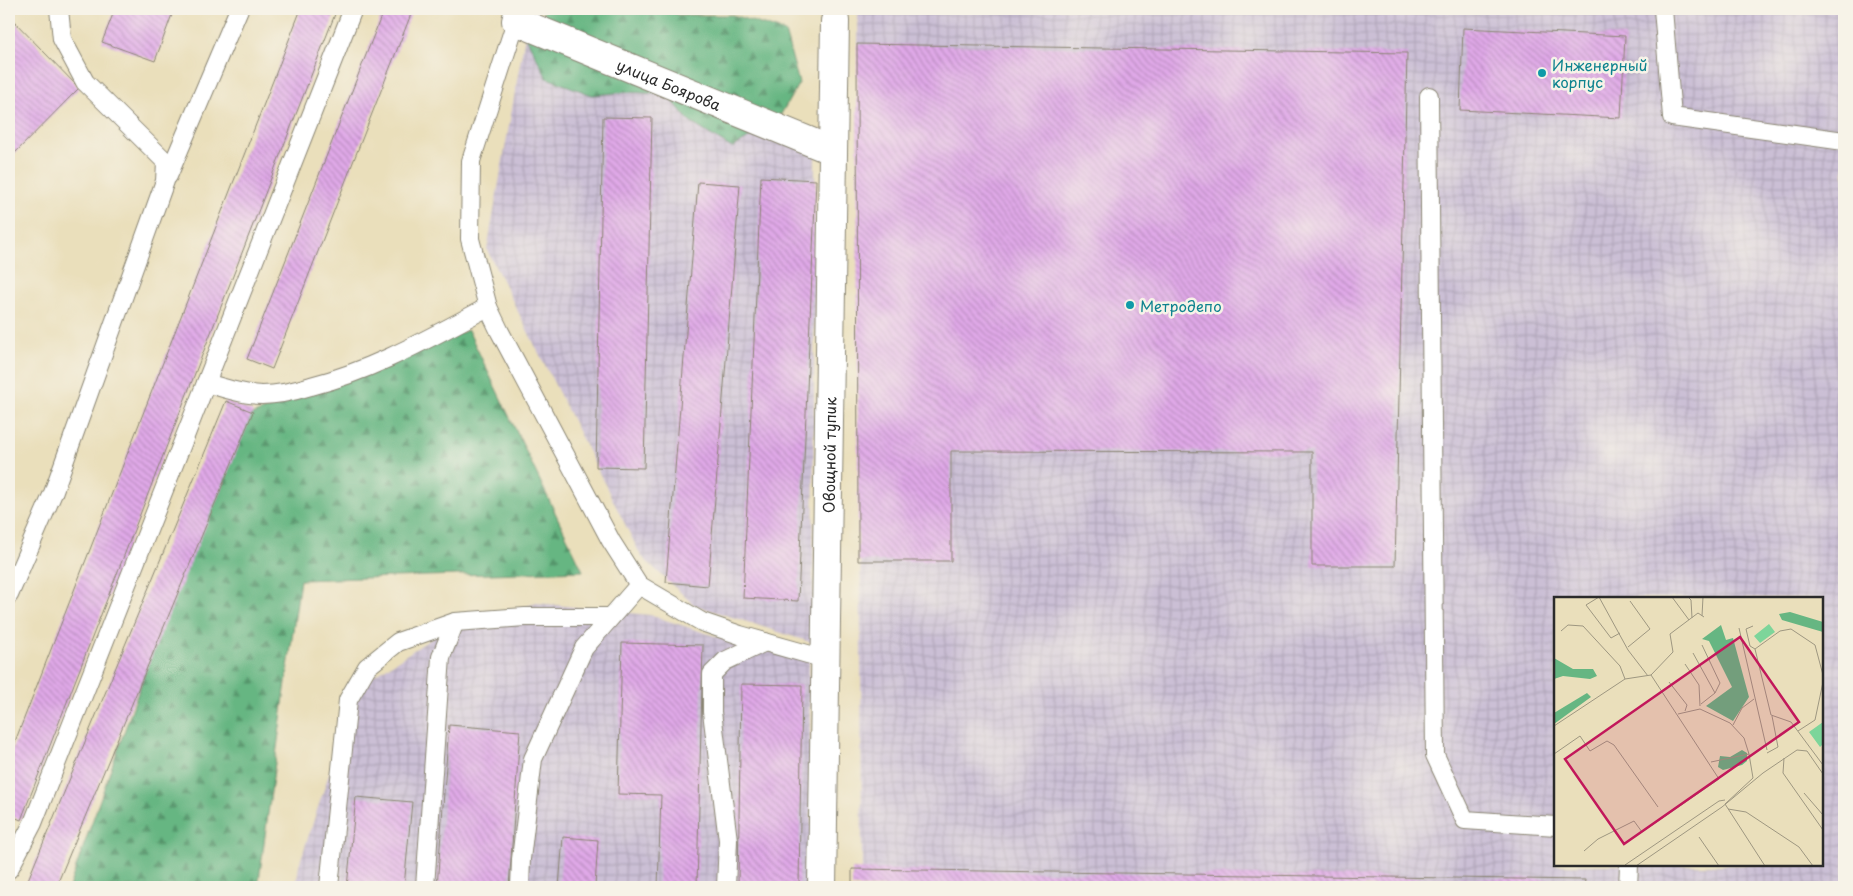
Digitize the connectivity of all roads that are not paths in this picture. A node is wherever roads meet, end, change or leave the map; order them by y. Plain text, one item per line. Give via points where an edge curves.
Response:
1 (59, 9) edge
2 (239, 9) edge
3 (354, 9) edge
4 (1663, 9) edge
5 (518, 15) edge
6 (840, 15) edge
7 (1430, 96) dead end
8 (1844, 141) edge
9 (833, 151) junction
10 (162, 189) junction
11 (488, 307) junction
12 (206, 383) junction
13 (639, 585) junction
14 (9, 595) edge
15 (611, 617) junction
16 (455, 622) junction
17 (764, 642) junction
18 (825, 659) junction
19 (1554, 826) edge
20 (1629, 866) edge
21 (9, 869) edge
22 (329, 887) edge
23 (425, 887) edge
24 (520, 887) edge
25 (726, 887) edge
26 (822, 887) edge
27 (1628, 887) edge

1 - 10 lane via 62,39 85,82 166,162
2 - 10 lane
3 - 12 lane
4 - 8 lane via 1672,117
5 - 9 street, улица Боярова
5 - 11 lane via 471,161 470,239
6 - 9 street, Овощной тупик
7 - 19 lane via 1435,755 1465,820
9 - 18 street, Овощной тупик
10 - 14 lane via 54,493
11 - 12 lane via 407,350 322,384 262,395
11 - 13 lane via 606,532
12 - 21 lane via 33,823
13 - 15 lane
13 - 17 lane via 702,622
15 - 16 lane via 525,617
15 - 24 lane via 584,648 533,759
16 - 22 lane via 398,642 367,667 348,700
16 - 23 lane via 441,657
17 - 18 lane
17 - 25 lane via 726,661 712,674 712,712 728,840
18 - 26 street, Овощной тупик
20 - 27 lane

